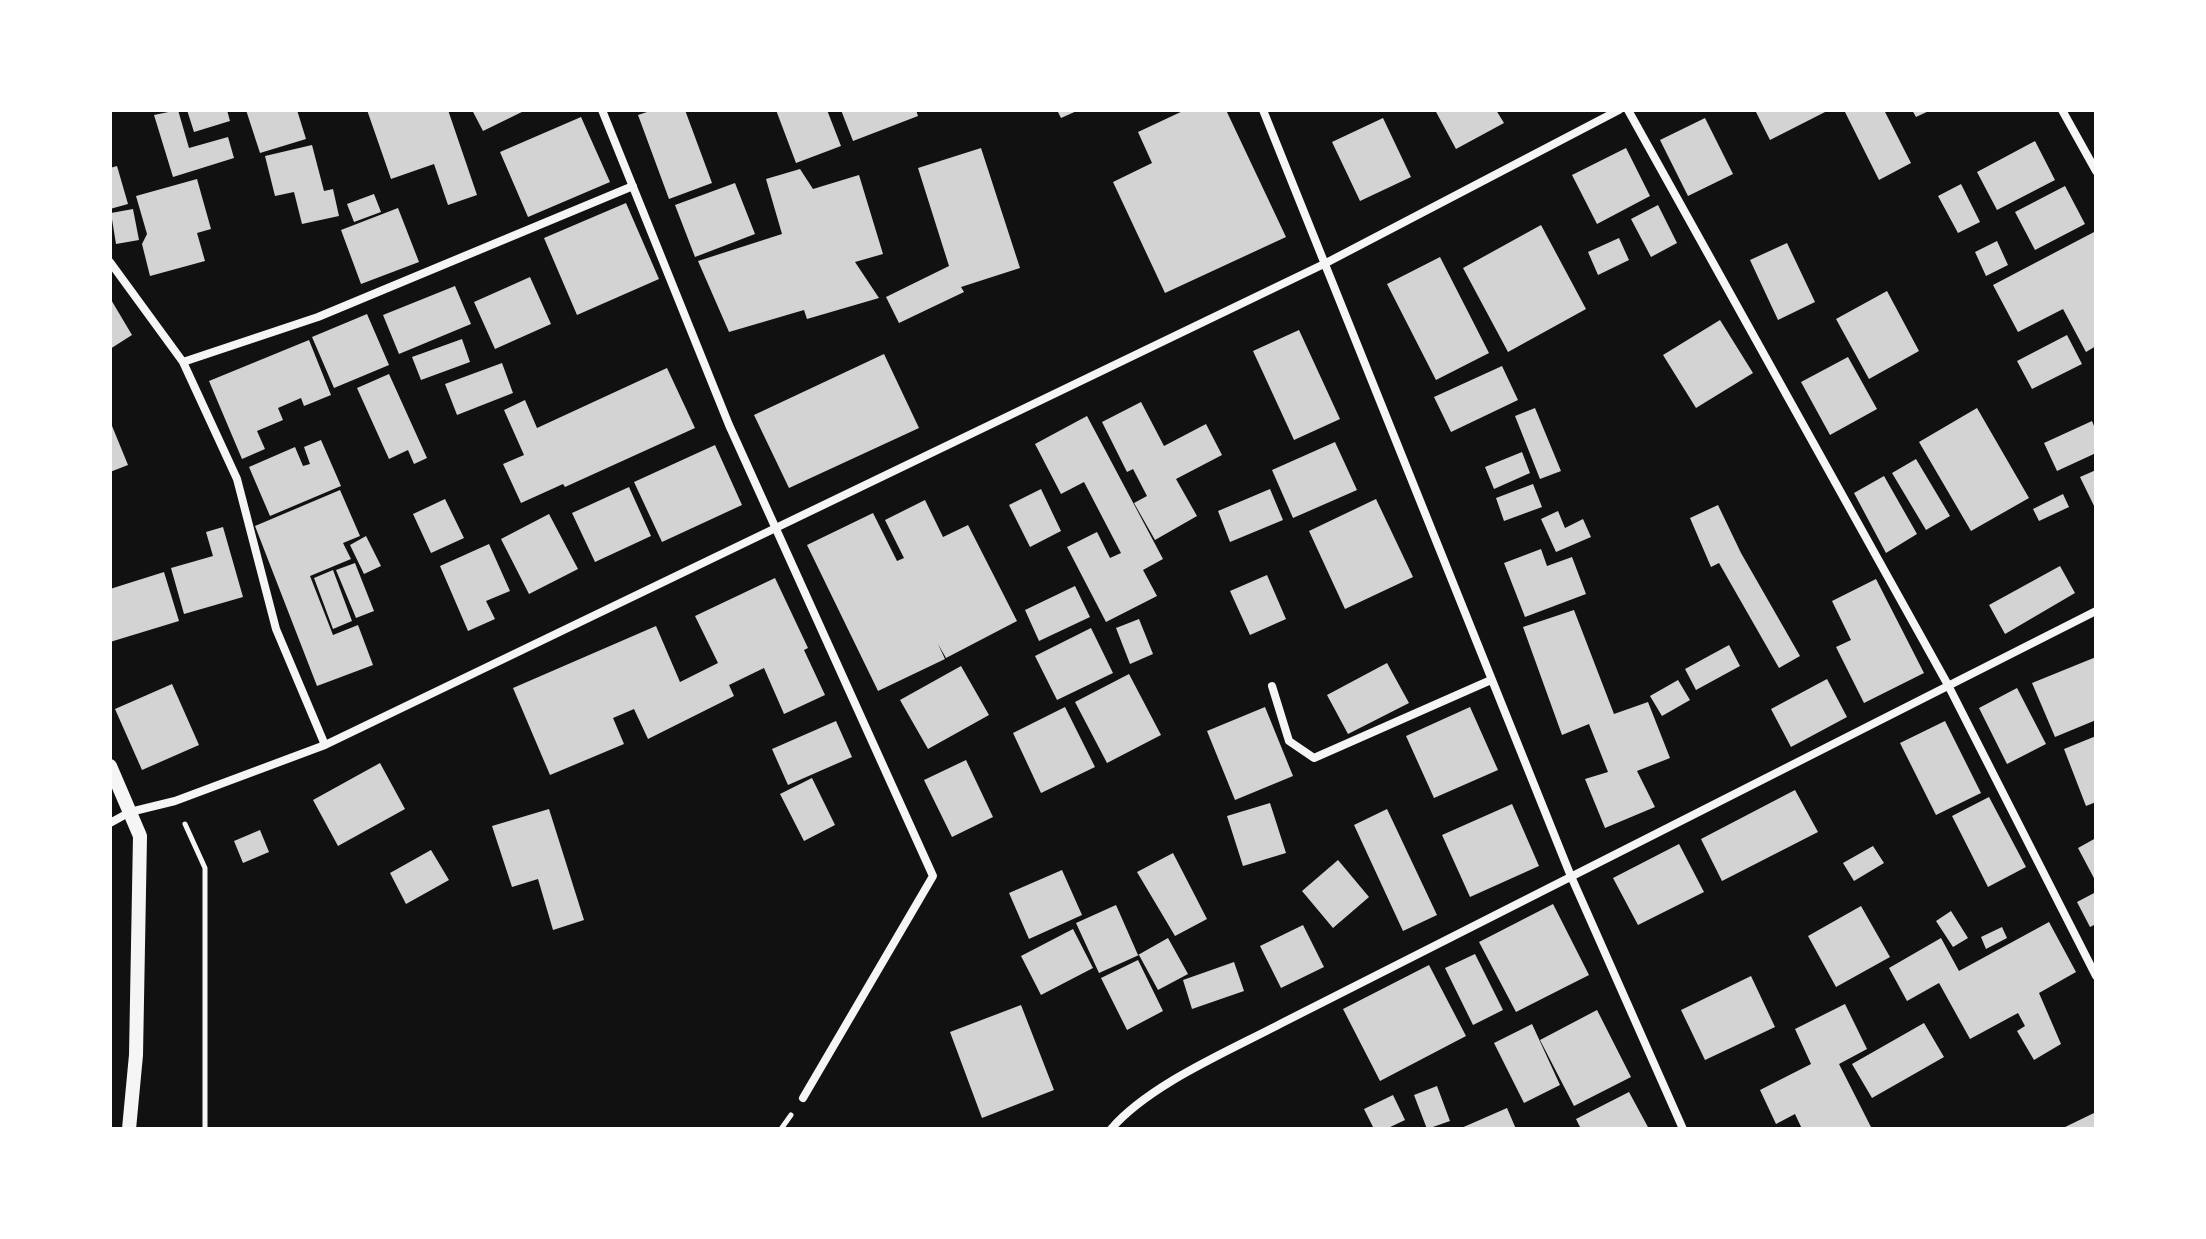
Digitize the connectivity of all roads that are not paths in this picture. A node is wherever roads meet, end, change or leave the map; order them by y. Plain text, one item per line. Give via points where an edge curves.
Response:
1 (602, 110) edge
2 (1263, 110) edge
3 (1619, 110) edge
4 (1628, 110) edge
5 (2062, 110) edge
6 (2096, 171) edge
7 (633, 186) junction
8 (110, 262) edge
9 (1324, 264) junction
10 (183, 362) junction
11 (774, 527) junction
12 (2096, 611) edge
13 (1491, 680) junction
14 (1948, 685) junction
15 (1272, 686) dead end
16 (325, 745) junction
17 (110, 766) edge
18 (130, 812) junction
19 (110, 823) edge
20 (1570, 874) junction
21 (2096, 976) edge
22 (803, 1098) dead end
23 (129, 1129) edge
24 (1111, 1129) edge
25 (1683, 1129) edge

1 - 7 street
2 - 9 street
3 - 9 street
4 - 14 street
5 - 6 street
7 - 10 street via 318,317
7 - 11 street
8 - 10 street
9 - 11 street
9 - 13 street
10 - 16 street via 237,479 276,629
11 - 16 street
11 - 22 street via 933,876
12 - 14 street
13 - 15 street via 1314,758 1289,741
13 - 20 street
14 - 20 street
14 - 21 street
16 - 18 street via 175,801
17 - 18 street
18 - 19 street
18 - 23 street via 140,836 136,1055
20 - 24 street via 1189,1073 1124,1114
20 - 25 street

